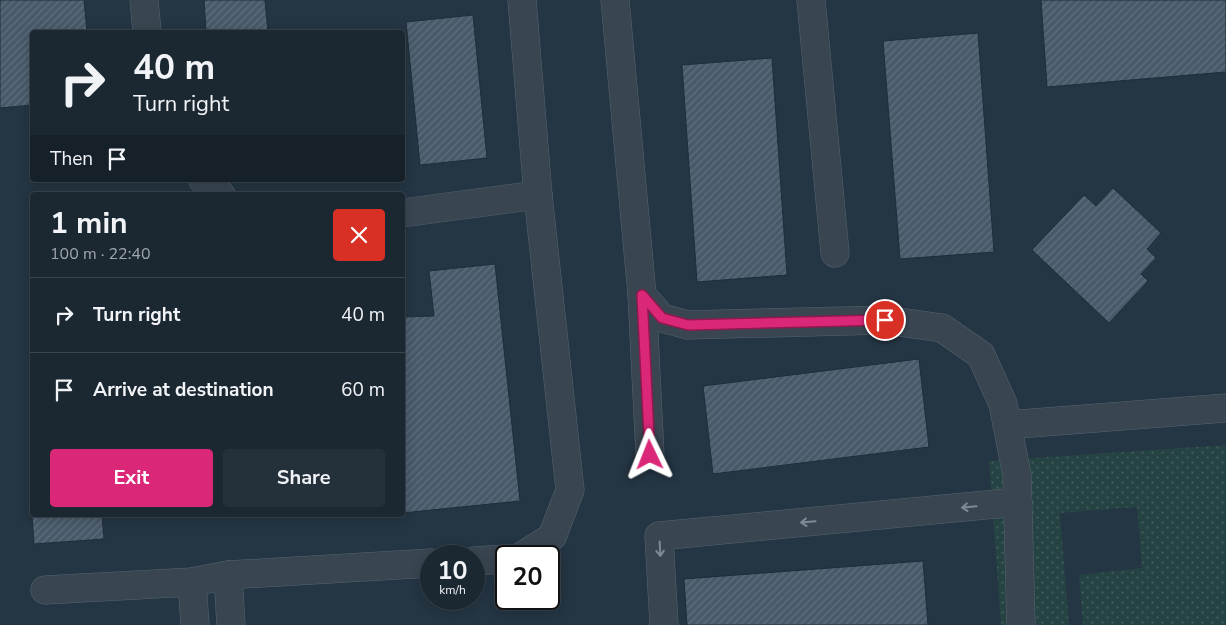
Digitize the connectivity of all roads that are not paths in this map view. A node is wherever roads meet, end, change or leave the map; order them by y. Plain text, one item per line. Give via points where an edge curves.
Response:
1 (144, 0) edge
2 (522, 0) edge
3 (615, 0) edge
4 (811, 0) edge
5 (147, 30) edge
6 (205, 182) edge
7 (217, 192) edge
8 (538, 195) junction
9 (405, 213) edge
10 (834, 253) dead end
11 (642, 295) junction
12 (1226, 408) edge
13 (1007, 425) junction
14 (650, 455) dead end
15 (1018, 502) junction
16 (539, 545) edge
17 (420, 564) edge
18 (228, 575) junction
19 (192, 582) junction
20 (45, 590) dead end
21 (195, 625) edge
22 (231, 625) edge
23 (664, 625) edge
24 (1021, 625) edge

1 - 5 lane
2 - 8 lane
3 - 11 lane
4 - 10 lane
6 - 7 lane
8 - 9 lane
8 - 16 lane via 570,490 552,537
11 - 13 lane via 662,318 688,325 885,320 942,328 982,355
11 - 14 lane
12 - 13 lane
13 - 15 lane via 1017,475
15 -> 23 lane via 659,536
15 - 24 lane
17 - 18 lane
18 - 19 lane
18 - 22 lane
19 - 20 lane
19 - 21 lane

